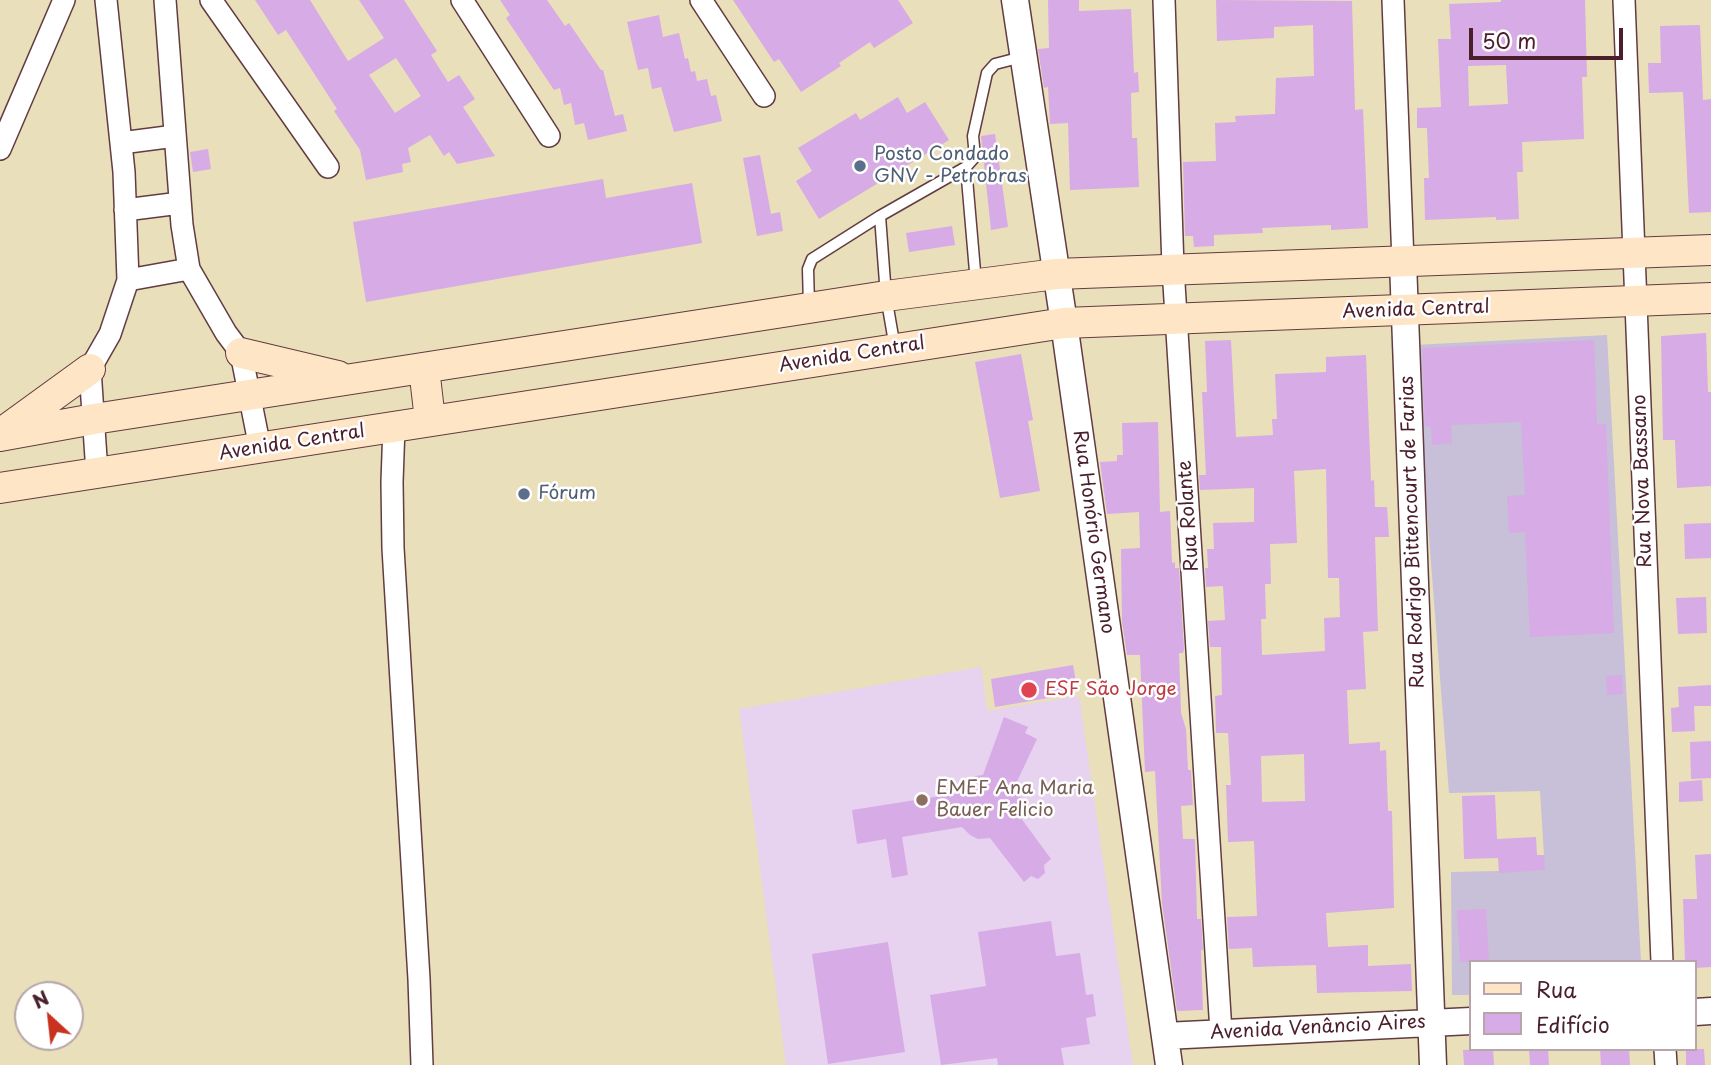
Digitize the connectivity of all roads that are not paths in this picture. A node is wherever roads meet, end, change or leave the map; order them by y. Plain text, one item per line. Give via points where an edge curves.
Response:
1 (64, 0) edge
2 (106, 0) edge
3 (165, 0) edge
4 (211, 0) edge
5 (462, 0) edge
6 (701, 0) edge
7 (1015, 0) edge
8 (1164, 0) edge
9 (1393, 0) edge
10 (1624, 0) edge
11 (1024, 56) junction
12 (764, 96) dead end
13 (175, 136) junction
14 (549, 136) dead end
15 (121, 143) junction
16 (0, 149) edge
17 (328, 167) dead end
18 (966, 167) junction
19 (180, 203) junction
20 (125, 210) junction
21 (880, 216) junction
22 (1711, 250) edge
23 (1634, 253) junction
24 (1403, 262) junction
25 (1173, 268) junction
26 (189, 270) junction
27 (1056, 274) junction
28 (128, 280) junction
29 (976, 284) junction
30 (886, 296) junction
31 (1711, 298) edge
32 (1636, 300) junction
33 (809, 308) junction
34 (1405, 311) junction
35 (1176, 319) junction
36 (1064, 323) junction
37 (895, 348) junction
38 (241, 353) junction
39 (424, 368) junction
40 (90, 369) junction
41 (352, 379) junction
42 (251, 395) junction
43 (94, 419) junction
44 (430, 421) junction
45 (394, 426) junction
46 (0, 435) edge
47 (260, 448) junction
48 (97, 473) junction
49 (0, 488) edge
50 (1661, 960) edge
51 (1470, 1021) edge
52 (1432, 1023) junction
53 (1221, 1032) junction
54 (1165, 1035) junction
55 (422, 1065) edge
56 (1169, 1065) edge
57 (1433, 1065) edge

1 - 16 street
2 - 15 street
3 - 13 street
4 - 17 street
5 - 14 street
6 - 12 street
7 - 11 street, Rua Honório Germano
8 - 25 street, Rua Rolante
9 - 24 street, Rua Rodrigo Bittencourt de Farias
10 - 23 street, Rua Nova Bassano
11 - 18 lane via 995,64 987,73 973,136 975,157
11 - 27 street, Rua Honório Germano
13 - 15 street
13 - 19 street
15 - 20 street
18 - 21 lane
18 - 29 lane
19 - 20 street
19 - 26 street
20 - 28 street
21 - 30 lane
21 - 33 lane via 812,259
22 - 23 main road
23 - 24 main road
23 - 32 street, Rua Nova Bassano
24 - 25 main road
24 - 34 street, Rua Rodrigo Bittencourt de Farias
25 - 27 main road
25 - 35 street, Rua Rolante
26 - 28 street
26 - 38 street
27 - 29 main road
27 - 36 street, Rua Honório Germano
28 - 40 street via 110,334
29 - 30 main road
30 - 33 main road
30 - 37 lane
31 - 32 main road, Avenida Central
32 - 34 main road, Avenida Central
32 - 50 street, Rua Nova Bassano
33 - 39 main road
34 - 35 main road, Avenida Central
34 - 52 street, Rua Rodrigo Bittencourt de Farias
35 - 36 main road, Avenida Central
35 - 53 street, Rua Rolante
36 - 37 main road, Avenida Central
36 - 54 street, Rua Honório Germano
37 - 44 main road, Avenida Central
38 - 41 main road
38 - 42 street
39 - 41 main road
39 - 44 main road
40 - 43 street
40 - 46 main road
41 - 42 main road
42 - 43 main road
42 - 47 street
43 - 46 main road
43 - 48 street
44 - 45 main road, Avenida Central
45 - 47 main road, Avenida Central
45 - 55 street via 393,548
47 - 48 main road, Avenida Central
48 - 49 main road, Avenida Central
51 - 52 street, Avenida Venâncio Aires
52 - 53 street, Avenida Venâncio Aires
52 - 57 street, Rua Rodrigo Bittencourt de Farias
53 - 54 street, Avenida Venâncio Aires
54 - 56 street, Rua Honório Germano

